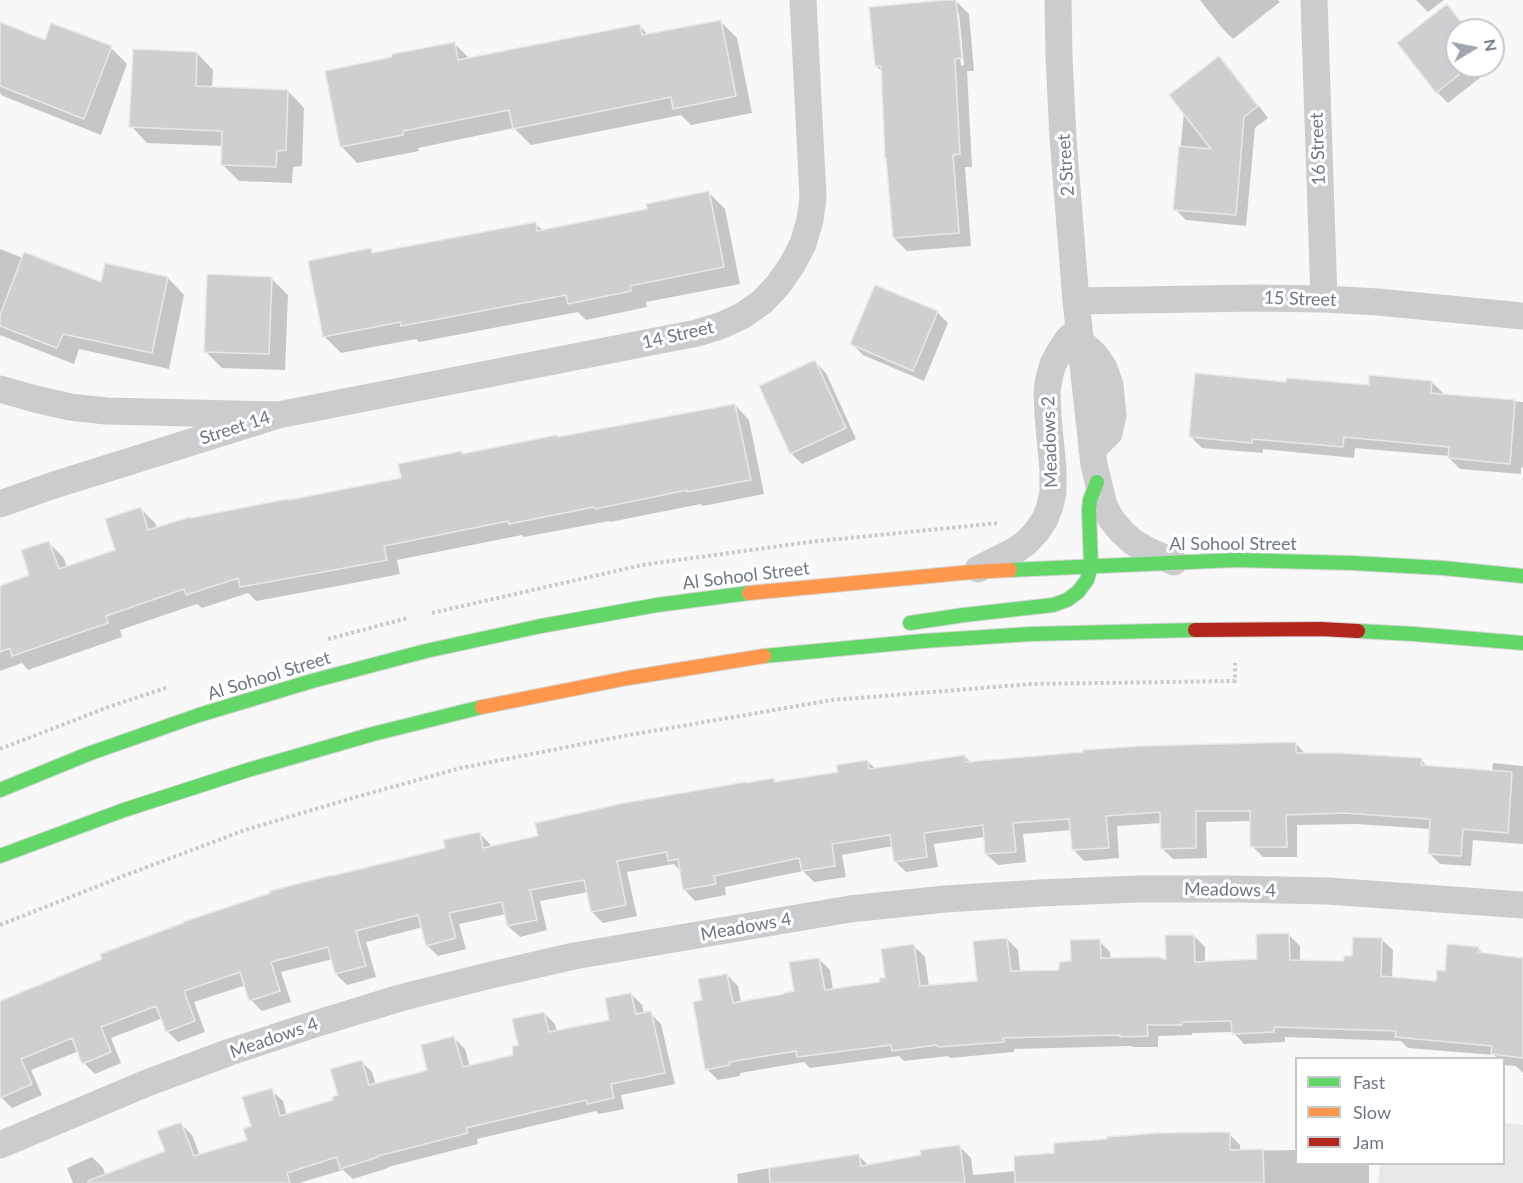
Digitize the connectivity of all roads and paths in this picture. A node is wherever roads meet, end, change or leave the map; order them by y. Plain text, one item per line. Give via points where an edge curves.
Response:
1 (803, 0) edge
2 (1058, 0) edge
3 (1314, 0) edge
4 (1324, 299) junction
5 (1077, 301) junction
6 (1523, 316) edge
7 (1080, 336) junction
8 (0, 389) edge
9 (278, 415) junction
10 (1094, 466) junction
11 (1053, 470) junction
12 (0, 504) edge
13 (1174, 562) junction
14 (1091, 566) junction
15 (972, 572) junction
16 (1523, 576) edge
17 (894, 626) dead end
18 (1236, 630) junction
19 (848, 635) dead end
20 (1523, 643) edge
21 (756, 657) junction
22 (0, 790) edge
23 (0, 856) edge
24 (1523, 905) edge
25 (0, 925) edge
26 (0, 1145) edge

1 - 9 street, 14 Street via 813,196 810,220 792,265 762,302 742,316 697,333
2 - 5 street, 2 Street via 1063,127
3 - 4 street, 16 Street
4 - 5 street, 15 Street
4 - 6 street, 15 Street
5 - 7 street, 2 Street
7 - 10 street via 1104,368 1110,385 1113,415
7 - 11 street, Meadows 2 via 1068,339 1049,378
8 - 9 street, Street 14 via 70,407 106,411
9 - 12 street, Street 14
10 - 11 street
10 - 13 street via 1104,505 1121,531 1133,542
10 - 14 main road via 1089,510
11 - 15 street, Meadows 2 via 1050,506 1037,531 1016,550
13 - 14 main road, Al Sohool Street
13 - 16 main road, Al Sohool Street via 1352,563
14 - 15 main road, Al Sohool Street
14 - 17 main road via 1087,580 1067,600
15 - 22 main road, Al Sohool Street via 657,605 426,651 200,716 88,754
18 - 20 main road via 1320,629
18 - 21 main road via 1032,634
18 - 25 path via 1235,681 1031,684 832,700 584,743 461,768 245,830
19 - 21 main road
21 - 23 main road via 500,703 373,734 124,810
24 - 26 street, Meadows 4 via 1328,891 1136,889 1016,894 850,909 574,956 400,998 230,1052

